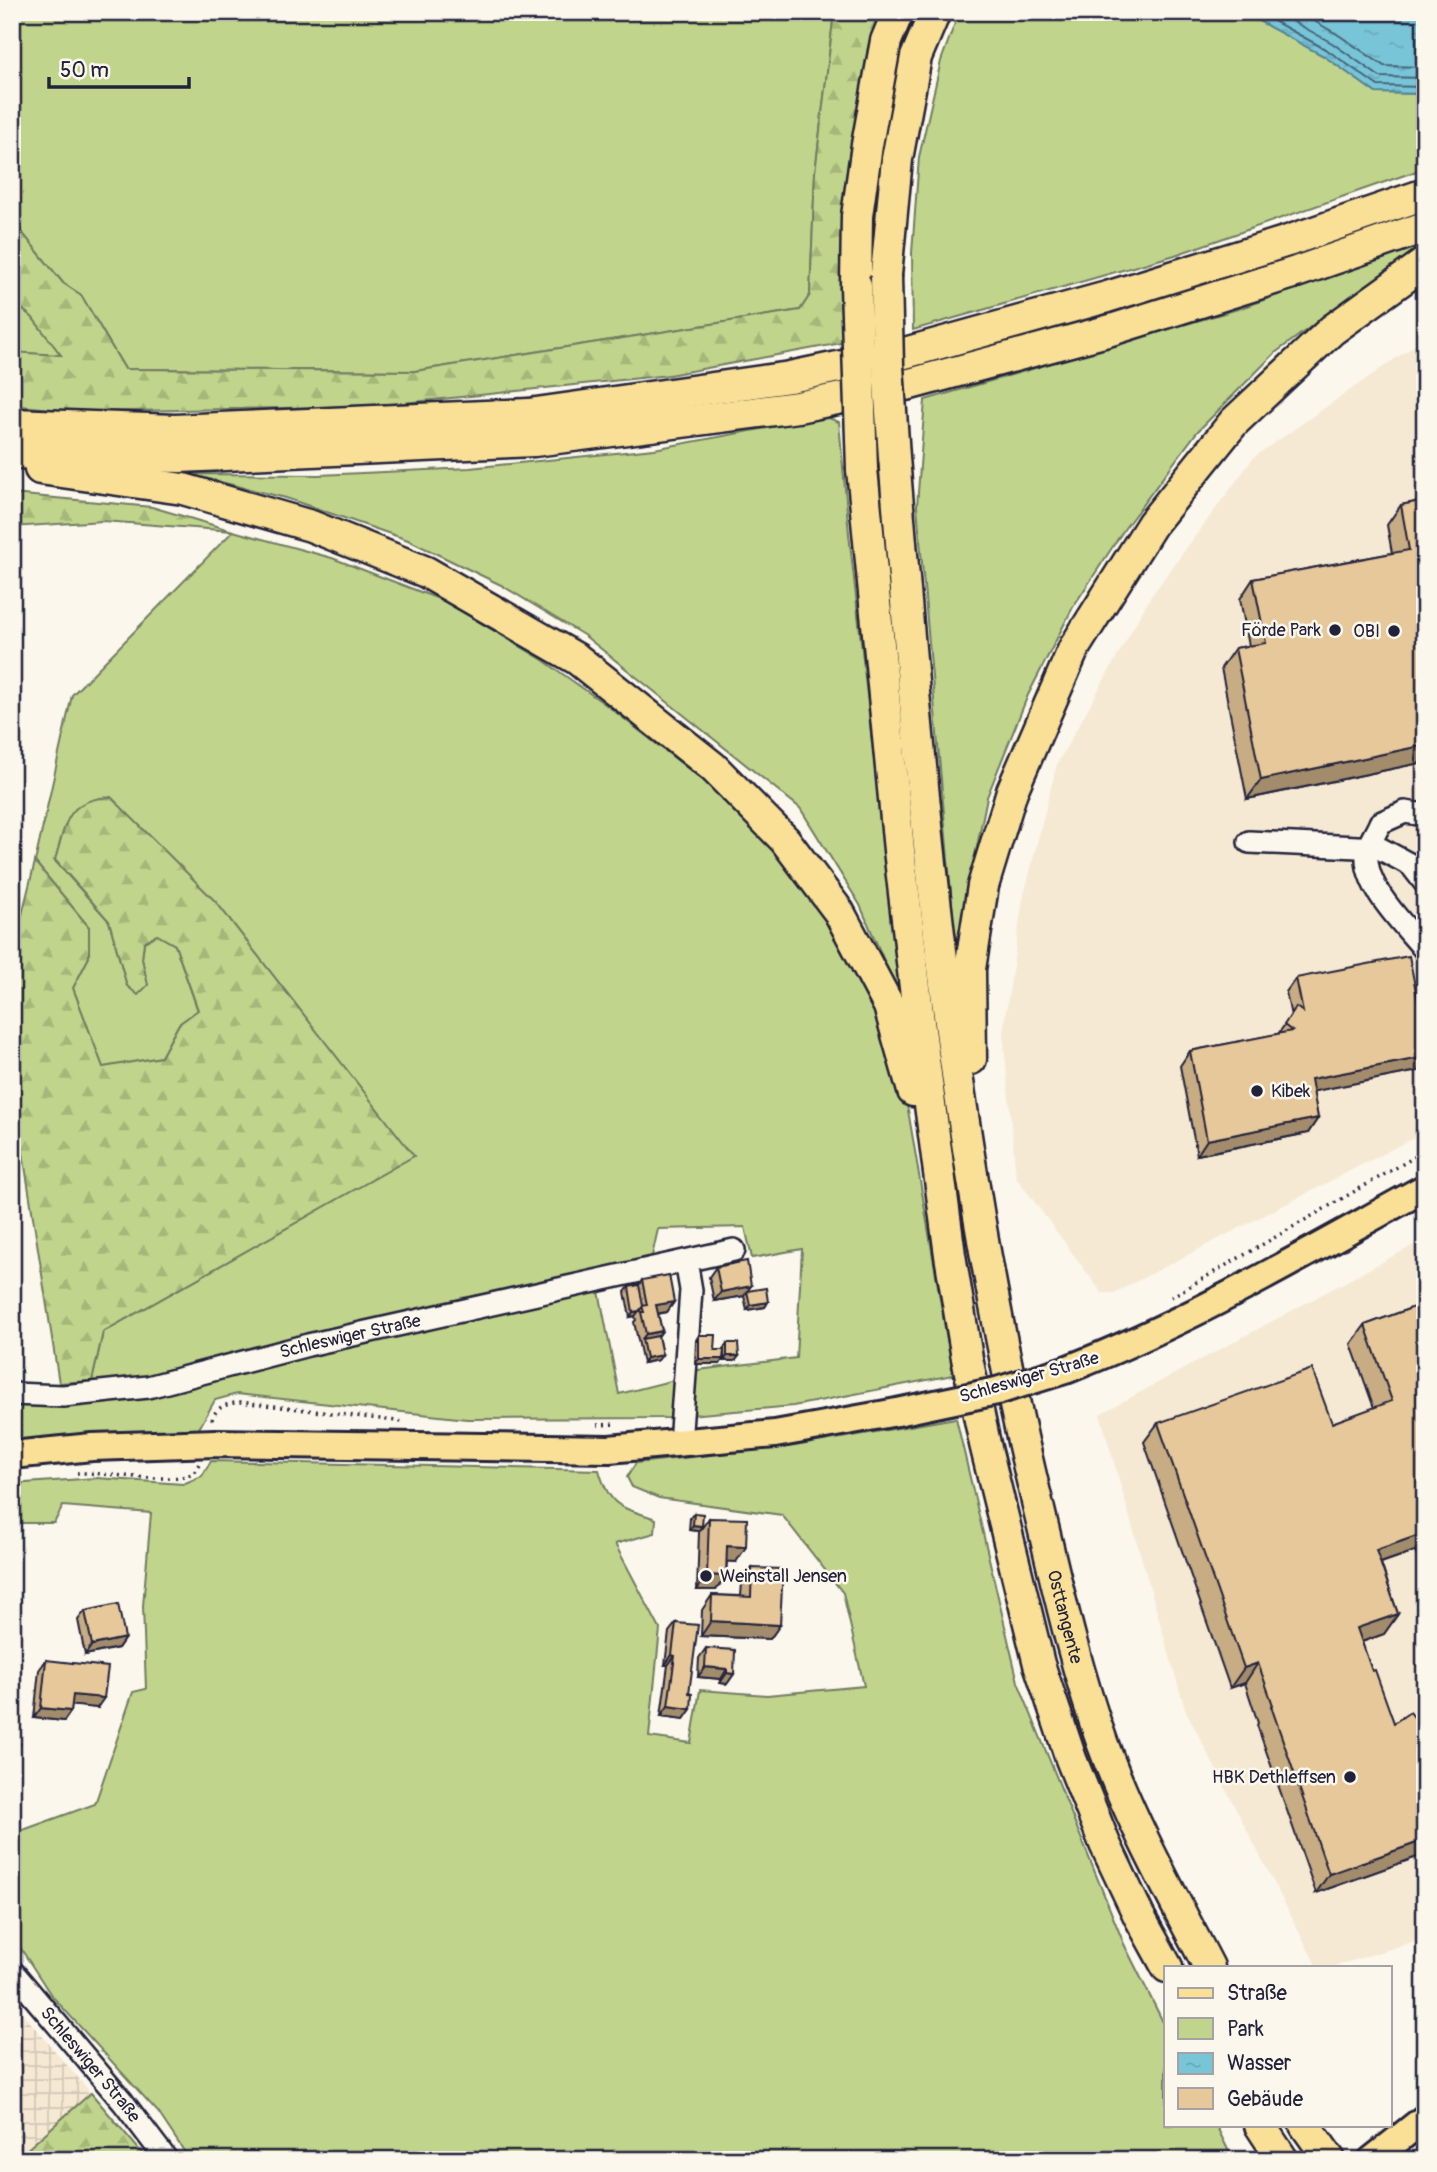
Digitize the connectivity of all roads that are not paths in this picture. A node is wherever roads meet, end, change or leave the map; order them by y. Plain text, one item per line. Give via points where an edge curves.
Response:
1 (898, 12) edge
2 (935, 12) edge
3 (1425, 194) edge
4 (1425, 227) edge
5 (1425, 263) edge
6 (12, 424) edge
7 (12, 453) edge
8 (12, 465) edge
9 (1425, 815) edge
10 (1249, 842) dead end
11 (1368, 848) junction
12 (1425, 883) edge
13 (1376, 890) junction
14 (1425, 924) edge
15 (1425, 950) edge
16 (1425, 1188) edge
17 (983, 1244) junction
18 (734, 1250) dead end
19 (950, 1255) junction
20 (686, 1261) junction
21 (12, 1394) edge
22 (680, 1444) junction
23 (12, 1455) edge
24 (1166, 1966) edge
25 (1208, 1966) edge
26 (12, 1971) edge
27 (1425, 2118) edge
28 (1261, 2126) edge
29 (1306, 2126) edge
30 (167, 2160) edge
31 (1283, 2160) edge
32 (1330, 2160) edge
33 (1372, 2160) edge

1 - 19 highway, bridge via 887,41 857,216 862,469 899,850
2 - 17 highway, bridge via 916,57 897,159 886,275 888,366 928,846
3 - 6 highway via 1107,297 901,354 790,377 529,414 175,430
4 - 7 highway via 1111,330 910,384 798,407 534,442 180,457
5 - 17 highway via 1332,330 1234,422 1152,524 1074,648 1012,791 983,886 971,968 970,1047
8 - 19 highway via 183,489 311,526 426,572 577,659 713,767 785,840 839,912 889,1006
9 - 11 street via 1405,812 1380,823
10 - 11 street
11 - 12 street via 1379,848 1411,865
11 - 13 street via 1367,869
13 - 14 street via 1400,901 1413,918
13 - 15 street
16 - 22 main road, Schleswiger Straße, bridge via 1212,1305 1068,1370 897,1412 775,1434
17 - 25 highway, Osttangente via 1019,1429 1074,1658 1102,1744
18 - 20 street, Schleswiger Straße
19 - 24 highway, Osttangente via 985,1444 1039,1664 1105,1844
20 - 21 street, Schleswiger Straße via 308,1345 148,1387 63,1396
20 - 22 street via 691,1290
22 - 23 main road, Schleswiger Straße via 547,1450 216,1443
26 - 30 street, Schleswiger Straße
27 - 33 main road
28 - 31 highway
29 - 32 highway

